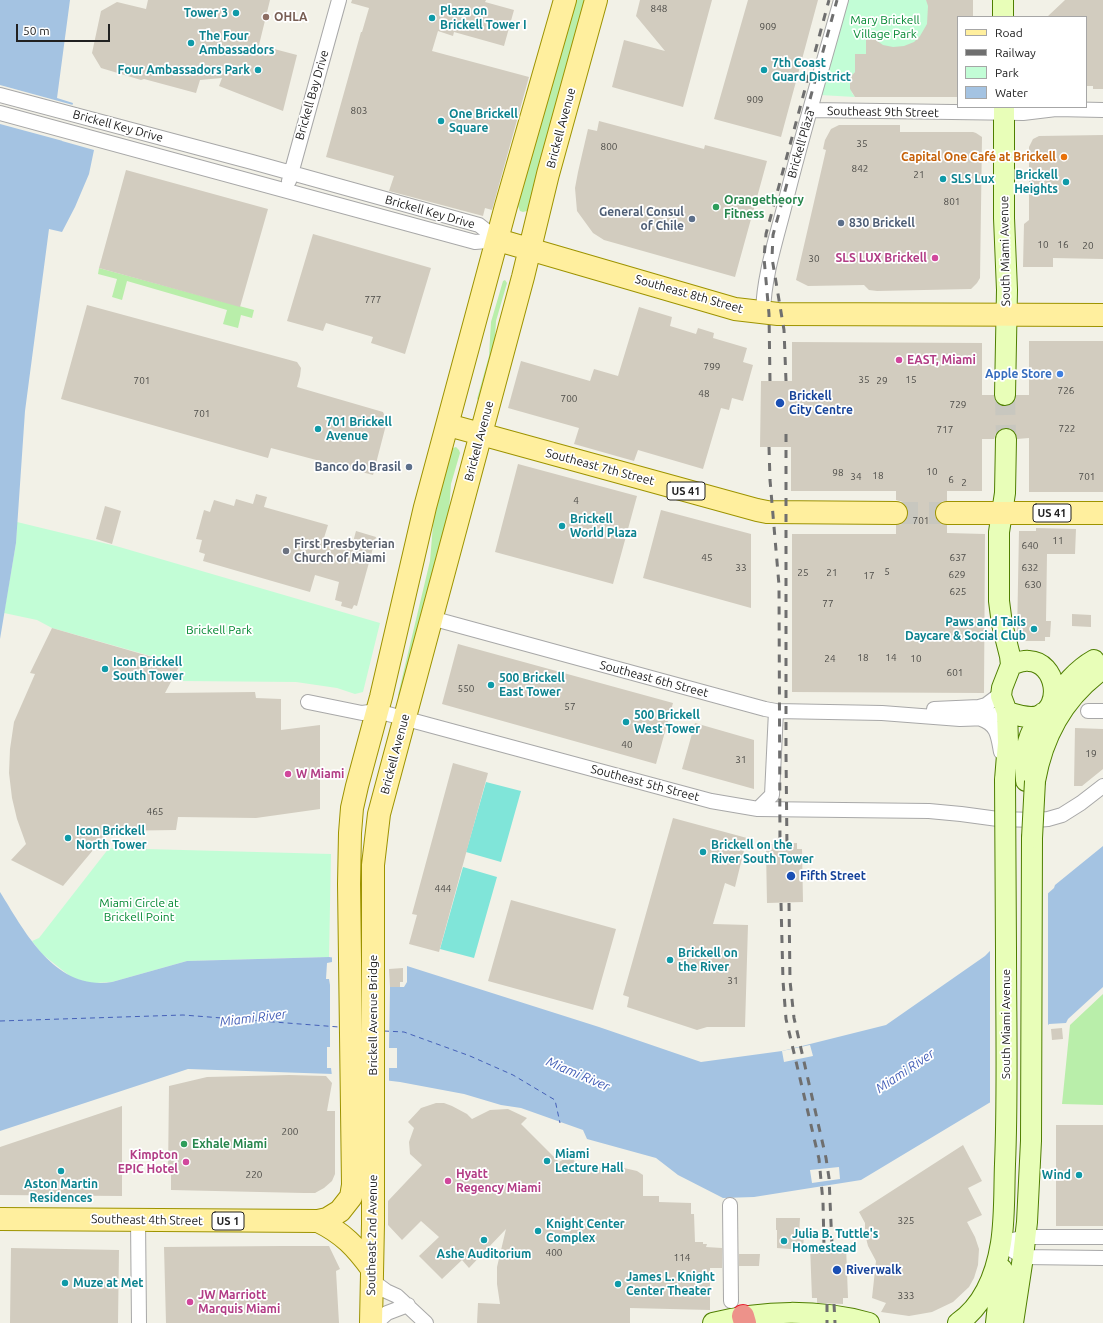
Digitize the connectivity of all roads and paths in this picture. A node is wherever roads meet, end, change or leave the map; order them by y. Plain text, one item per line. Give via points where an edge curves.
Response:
1 (339, 0) edge
2 (565, 0) edge
3 (596, 0) edge
4 (841, 0) edge
5 (1003, 0) edge
6 (1003, 16) edge
7 (0, 95) edge
8 (810, 110) junction
9 (1004, 110) edge
10 (1103, 110) edge
11 (0, 113) edge
12 (291, 173) junction
13 (286, 191) junction
14 (498, 240) junction
15 (529, 250) junction
16 (763, 312) junction
17 (1006, 314) junction
18 (1103, 315) edge
19 (1005, 395) tunnel mouth
20 (448, 425) junction
21 (481, 434) junction
22 (1006, 439) tunnel mouth
23 (896, 513) tunnel mouth
24 (947, 513) tunnel mouth
25 (1002, 513) junction
26 (1103, 514) edge
27 (431, 618) junction
28 (1103, 655) edge
29 (1011, 665) junction
30 (1103, 669) edge
31 (308, 702) dead end
32 (1005, 705) junction
33 (1047, 707) junction
34 (377, 711) junction
35 (776, 711) junction
36 (1088, 711) dead end
37 (1103, 711) edge
38 (882, 713) junction
39 (404, 718) junction
40 (981, 719) junction
41 (1006, 780) junction
42 (1030, 781) junction
43 (1103, 786) edge
44 (758, 809) junction
45 (373, 884) joint
46 (363, 1147) junction
47 (730, 1205) dead end
48 (0, 1219) edge
49 (138, 1219) junction
50 (318, 1221) junction
51 (1025, 1237) junction
52 (1103, 1237) edge
53 (1001, 1243) junction
54 (1024, 1257) junction
55 (1103, 1258) edge
56 (372, 1274) junction
57 (408, 1305) junction
58 (740, 1313) edge
59 (139, 1323) edge
60 (371, 1323) edge
61 (376, 1323) edge
62 (426, 1323) edge
63 (713, 1323) edge
64 (869, 1323) edge
65 (958, 1323) edge
66 (996, 1323) edge
67 (1013, 1323) edge

1 - 12 street, Brickell Bay Drive
2 - 14 main road
3 - 15 main road, Brickell Avenue
4 - 8 street, Brickell Plaza
5 - 6 main road
7 - 12 street, Brickell Key Drive
8 - 9 street, Southeast 9th Street
8 - 16 street, Brickell Plaza via 765,286
9 - 10 street, Southeast 9th Street via 1022,113
9 - 17 main road, South Miami Avenue
11 - 13 street, Brickell Key Drive
12 - 13 street, Brickell Bay Drive
12 - 14 street, Brickell Key Drive via 479,225
13 - 14 street, Brickell Key Drive via 475,242
14 - 15 main road, Southeast 8th Street
14 - 20 main road
15 - 16 main road, Southeast 8th Street via 736,309
15 - 21 main road, Brickell Avenue
16 - 17 main road, Southeast 8th Street
17 - 18 main road, Southeast 8th Street
17 - 19 main road, South Miami Avenue
20 - 21 main road, Southeast 7th Street / US 41
20 - 34 main road via 425,507
21 - 23 main road, Southeast 7th Street / US 41 via 767,512
21 - 27 main road, Brickell Avenue
22 - 25 main road
24 - 25 main road, US 41
25 - 26 main road, US 41
25 - 29 main road via 999,532 1000,614
27 - 35 street, Southeast 6th Street
27 - 39 main road, Brickell Avenue
28 - 33 main road via 1086,664 1075,674
29 - 32 main road via 1002,688
29 - 33 main road via 1030,661 1041,665 1050,675 1054,688
30 - 42 main road via 1072,697 1054,724
31 - 34 street, Southeast 5th Street via 362,713
32 - 33 main road via 1022,716 1030,717 1036,716
32 - 38 street, Southeast 6th Street
32 - 40 street, Southeast 6th Street via 996,715
32 - 41 main road, South Miami Avenue via 1008,743
33 - 42 main road via 1028,740 1026,755
34 - 39 street, Southeast 5th Street
34 - 46 main road, Brickell Avenue Bridge via 352,808 350,833 351,1058
35 - 38 street, Southeast 6th Street
35 - 44 street via 772,795
36 - 37 street
38 - 40 street, Southeast 6th Street
39 - 44 street, Southeast 5th Street via 711,801
39 - 45 main road, Brickell Avenue via 379,814
40 - 41 street via 988,721 998,735
41 - 53 main road, South Miami Avenue, bridge via 1006,1141
42 - 51 main road, bridge via 1026,796 1032,838 1031,1141
43 - 44 street, Southeast 5th Street via 1070,811 1054,818 1036,820 922,811
45 - 46 main road, Brickell Avenue Bridge
46 - 50 main road, Southeast 2nd Avenue via 351,1197 340,1211
46 - 56 main road, Southeast 2nd Avenue
47 - 58 street
48 - 49 main road, Southeast 4th Street / US 1
49 - 50 main road, Southeast 4th Street / US 1
49 - 59 street
50 - 56 main road, US 1 via 349,1241 362,1254
51 - 52 street
51 - 53 street
51 - 54 main road
53 - 54 street
53 - 65 main road, South Miami Avenue via 984,1295 972,1311
53 - 66 main road via 1002,1272
54 - 55 street
54 - 67 main road
56 - 57 street via 386,1290
56 - 60 main road, Southeast 2nd Avenue
57 - 61 street via 387,1313
57 - 62 street
58 - 63 main road
58 - 64 main road via 831,1315

